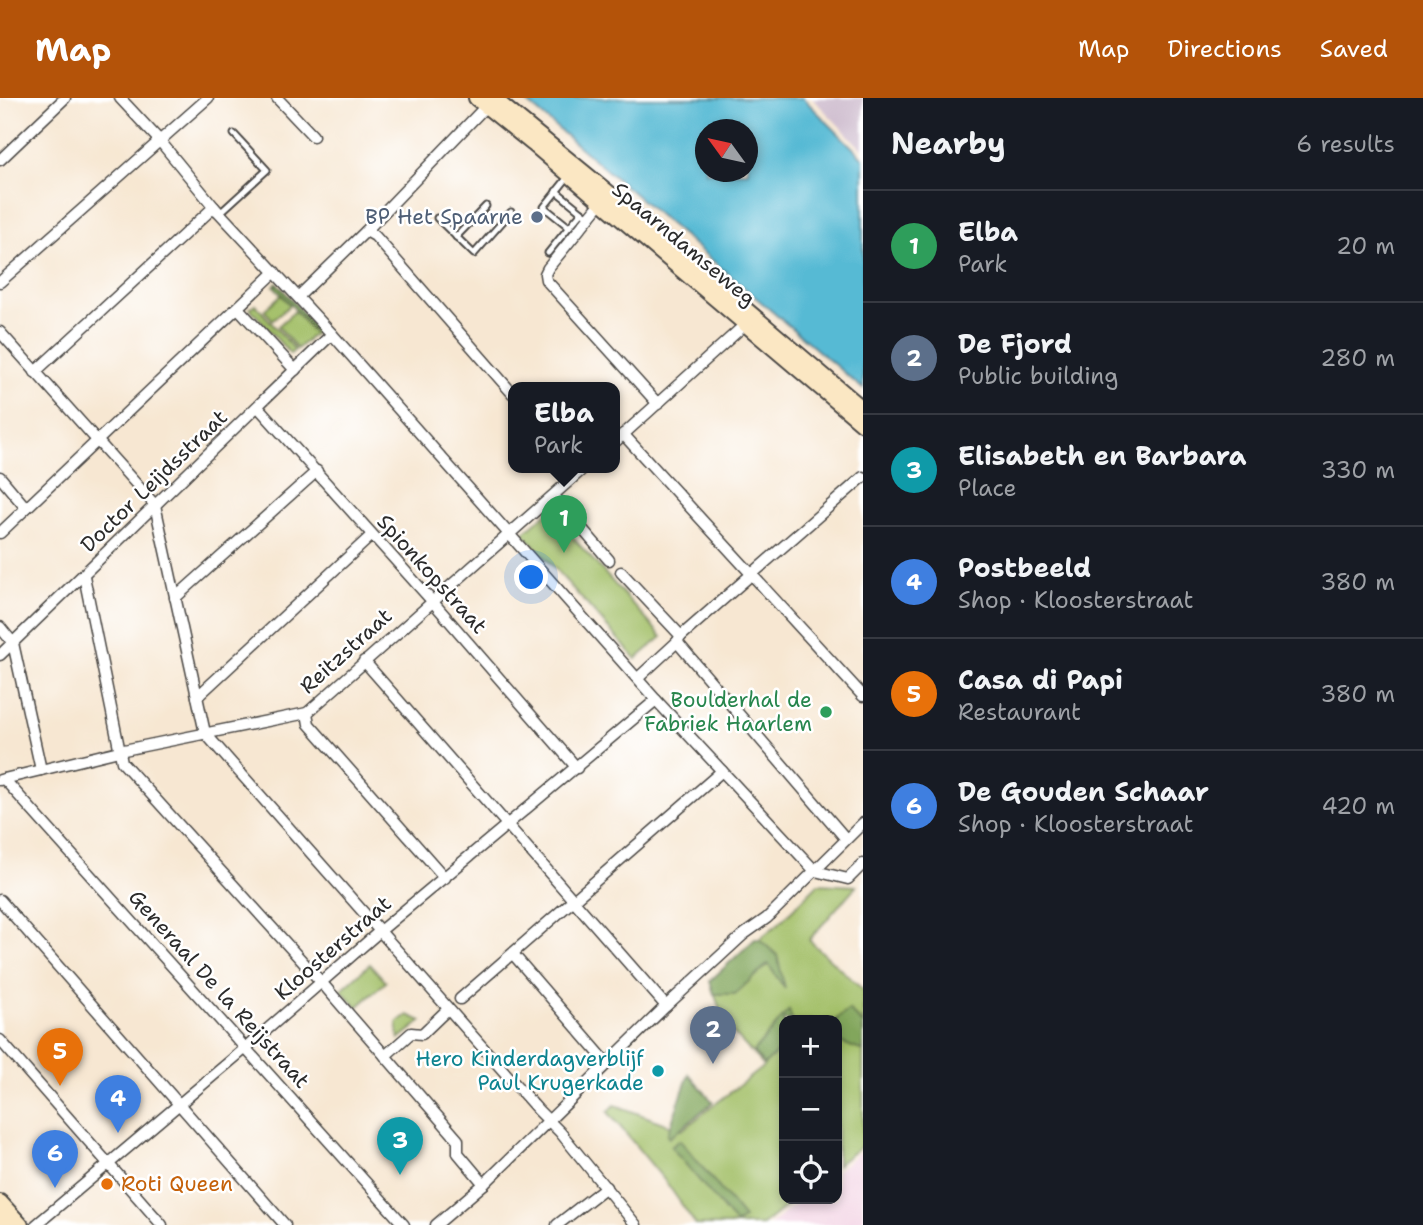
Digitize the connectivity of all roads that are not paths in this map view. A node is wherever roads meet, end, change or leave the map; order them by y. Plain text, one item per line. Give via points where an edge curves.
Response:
1 (65, 98) edge
2 (120, 98) edge
3 (208, 98) edge
4 (277, 98) edge
5 (489, 100) edge
6 (234, 134) dead end
7 (313, 136) dead end
8 (160, 141) junction
9 (0, 160) edge
10 (573, 170) junction
11 (556, 191) junction
12 (605, 197) junction
13 (486, 206) dead end
14 (217, 210) junction
15 (511, 212) dead end
16 (585, 215) junction
17 (437, 218) dead end
18 (569, 228) junction
19 (366, 231) junction
20 (456, 237) junction
21 (548, 253) dead end
22 (275, 272) junction
23 (0, 282) edge
24 (299, 296) junction
25 (238, 308) junction
26 (750, 320) junction
27 (0, 332) edge
28 (332, 334) junction
29 (295, 370) junction
30 (35, 372) junction
31 (508, 388) edge
32 (659, 404) junction
33 (258, 407) junction
34 (863, 410) edge
35 (863, 424) edge
36 (624, 434) junction
37 (620, 438) edge
38 (97, 441) junction
39 (317, 471) junction
40 (576, 473) edge
41 (0, 477) edge
42 (863, 477) edge
43 (554, 496) junction
44 (155, 505) junction
45 (26, 508) junction
46 (0, 533) edge
47 (507, 534) junction
48 (371, 536) junction
49 (609, 560) dead end
50 (621, 572) dead end
51 (84, 576) junction
52 (752, 576) junction
53 (176, 598) junction
54 (432, 601) junction
55 (0, 627) edge
56 (679, 639) junction
57 (13, 643) junction
58 (0, 655) edge
59 (364, 661) junction
60 (638, 678) junction
61 (863, 696) edge
62 (197, 697) junction
63 (656, 700) junction
64 (307, 713) junction
65 (205, 733) junction
66 (119, 751) junction
67 (577, 768) junction
68 (41, 770) junction
69 (722, 771) junction
70 (2, 779) edge
71 (863, 823) edge
72 (509, 825) junction
73 (846, 839) junction
74 (863, 864) edge
75 (815, 871) junction
76 (445, 878) junction
77 (0, 900) edge
78 (574, 900) junction
79 (380, 931) junction
80 (513, 954) junction
81 (321, 983) junction
82 (460, 999) dead end
83 (666, 1006) junction
84 (448, 1009) junction
85 (0, 1040) edge
86 (247, 1047) junction
87 (385, 1056) junction
88 (608, 1064) junction
89 (180, 1103) junction
90 (549, 1122) junction
91 (107, 1163) junction
92 (484, 1184) junction
93 (606, 1187) junction
94 (0, 1202) edge
95 (0, 1217) edge
96 (6, 1225) edge
97 (21, 1225) edge
98 (36, 1225) edge
99 (162, 1225) edge
100 (285, 1225) edge
101 (404, 1225) edge
102 (436, 1225) edge
103 (557, 1225) edge
104 (636, 1225) edge

1 - 9 street
2 - 8 street
3 - 8 street
4 - 7 street
5 - 10 main road, Spaarndamseweg
5 - 19 street via 410,192
6 - 14 lane via 267,170
8 - 14 street
8 - 23 street
10 - 11 lane
10 - 12 main road, Spaarndamseweg
11 - 16 lane
11 - 18 lane via 544,207
12 - 16 street
12 - 26 main road, Spaarndamseweg
13 - 20 lane
14 - 22 street
14 - 30 street
15 - 20 lane via 474,254
16 - 18 lane
16 - 32 street via 548,268 546,281
17 - 20 lane
18 - 21 lane
19 - 24 street
19 - 31 street
22 - 24 street
22 - 25 street
24 - 28 street
25 - 29 street
25 - 38 street
26 - 32 street
26 - 34 main road, Spaarndamseweg
26 - 35 main road, Spaarndamseweg
27 - 30 street
28 - 29 street, Doctor Leijdsstraat
28 - 47 street
29 - 33 street, Doctor Leijdsstraat
30 - 38 street
32 - 36 street
33 - 39 street, Spionkopstraat
33 - 44 street, Doctor Leijdsstraat
36 - 37 street
36 - 52 street
38 - 44 street
38 - 45 street
39 - 48 street, Spionkopstraat
39 - 53 street
40 - 43 street, Reitzstraat
41 - 45 street
42 - 52 street
43 - 47 street, Reitzstraat
43 - 49 street
44 - 51 street, Doctor Leijdsstraat
44 - 53 street
45 - 46 street
47 - 54 street, Reitzstraat
47 - 60 street
48 - 54 street, Spionkopstraat
48 - 62 street
50 - 56 street
51 - 57 street, Doctor Leijdsstraat
51 - 66 street
52 - 56 street
52 - 61 street
53 - 62 street
54 - 59 street, Reitzstraat
54 - 67 street, Spionkopstraat
55 - 57 street
56 - 60 street
56 - 73 street
57 - 58 street, Doctor Leijdsstraat
57 - 68 street
59 - 64 street, Reitzstraat
59 - 72 street
60 - 63 street
62 - 65 street
63 - 67 street, Kloosterstraat
63 - 69 street
64 - 65 street, Reitzstraat
64 - 76 street via 309,724
65 - 66 street, Reitzstraat
65 - 79 street
66 - 68 street, Reitzstraat
66 - 81 street via 121,762
67 - 72 street, Kloosterstraat
68 - 70 street, Reitzstraat
69 - 75 street
69 - 78 street
70 - 86 street, Generaal De la Reijstraat
71 - 73 street
72 - 76 street, Kloosterstraat
72 - 78 street
73 - 75 street
74 - 75 street via 848,879
75 - 83 street
76 - 79 street, Kloosterstraat
77 - 89 street
78 - 80 street
78 - 83 street
79 - 81 street, Kloosterstraat
79 - 84 street
80 - 82 street
80 - 88 street
81 - 86 street, Kloosterstraat
81 - 87 street
83 - 88 street
84 - 87 street via 422,1034 411,1033
84 - 90 street
85 - 91 street
86 - 89 street, Kloosterstraat
86 - 101 street, Generaal De la Reijstraat
87 - 92 street via 457,1140 458,1153
88 - 90 street
89 - 91 street, Kloosterstraat
89 - 100 street
90 - 92 street
90 - 93 street
91 - 98 street, Kloosterstraat
91 - 99 street
92 - 102 street
93 - 103 street
93 - 104 street
94 - 97 main road
95 - 96 main road

